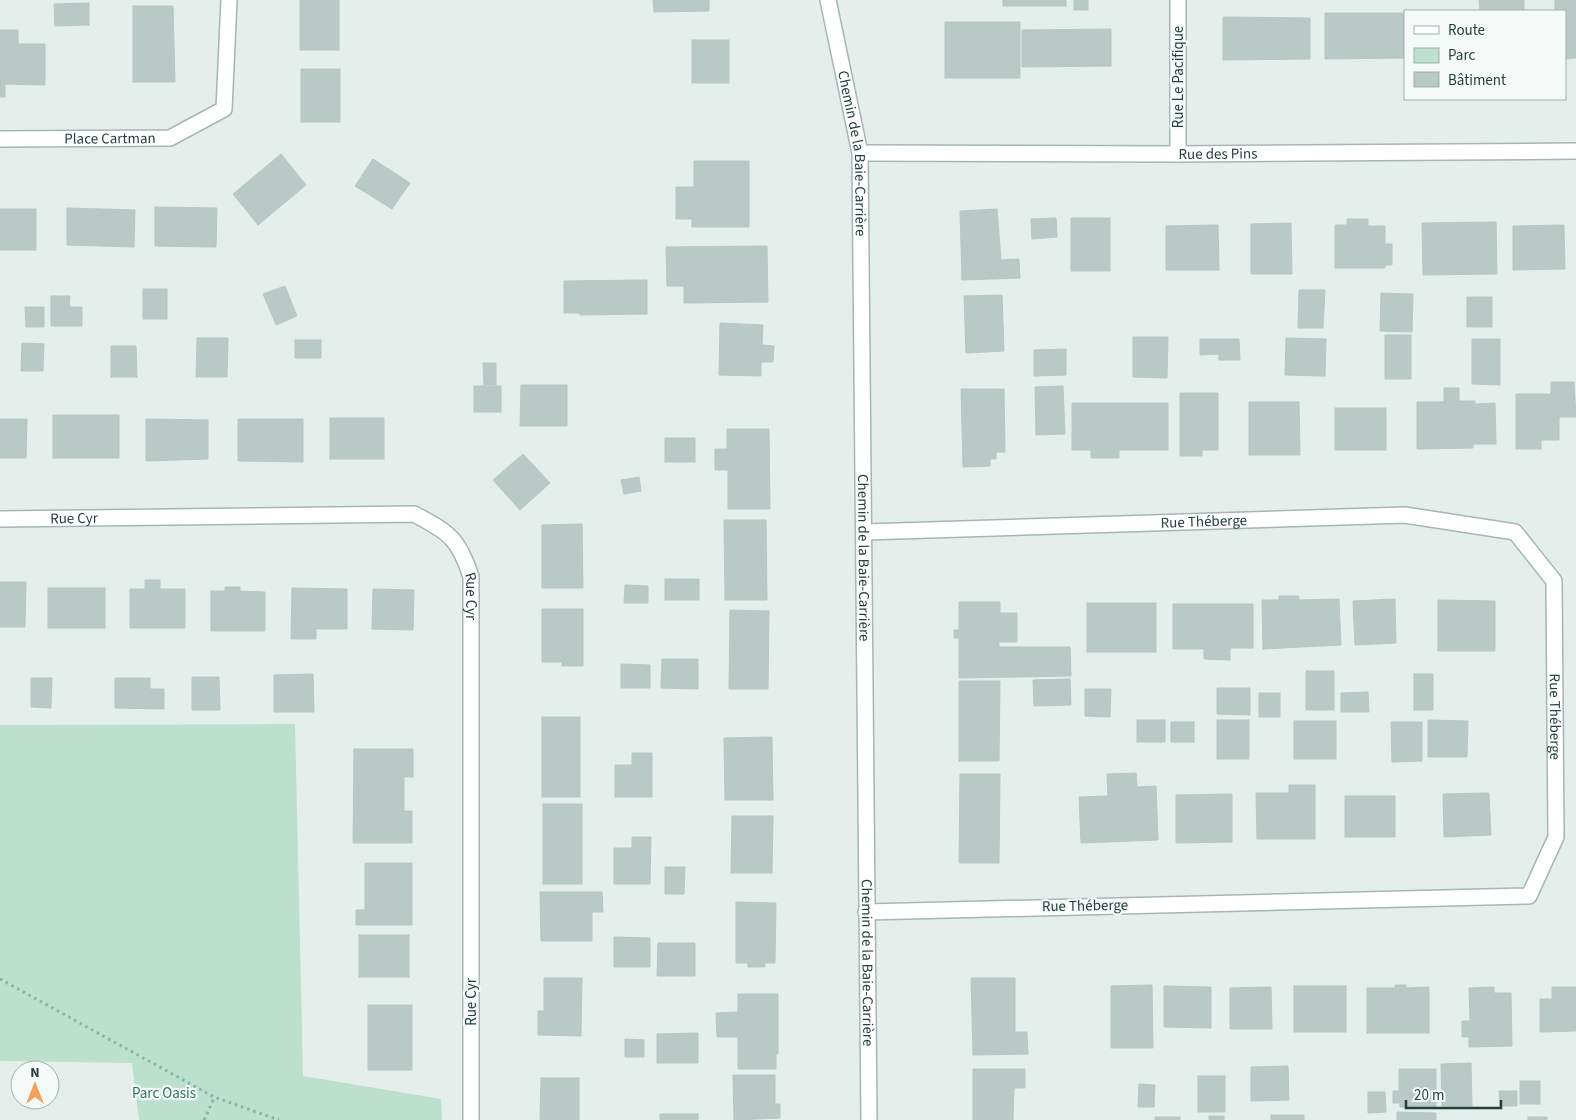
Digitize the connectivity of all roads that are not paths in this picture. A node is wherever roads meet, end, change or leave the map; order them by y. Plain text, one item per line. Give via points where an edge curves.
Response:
1 (230, 0) edge
2 (828, 0) edge
3 (1178, 0) edge
4 (0, 139) edge
5 (1576, 151) edge
6 (860, 153) junction
7 (1178, 154) junction
8 (0, 519) edge
9 (865, 532) junction
10 (866, 912) junction
11 (471, 1120) edge
12 (869, 1120) edge

1 - 4 street, Place Cartman via 224,109 170,138
2 - 6 street, Chemin de la Baie-Carrière
3 - 7 street, Rue Le Pacifique
5 - 7 street, Rue des Pins
6 - 7 street, Rue des Pins
6 - 9 street, Chemin de la Baie-Carrière
8 - 11 street, Rue Cyr via 414,514 444,529 463,552 471,577
9 - 10 street, Chemin de la Baie-Carrière
9 - 10 street, Rue Théberge via 1405,516 1516,532 1554,581 1556,827 1556,837 1529,896
10 - 12 street, Chemin de la Baie-Carrière

